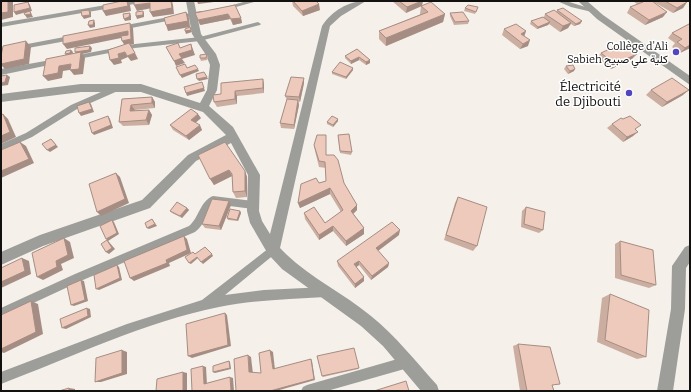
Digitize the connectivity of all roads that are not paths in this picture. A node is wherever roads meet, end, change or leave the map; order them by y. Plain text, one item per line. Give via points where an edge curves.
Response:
1 (140, 1) edge
2 (190, 1) edge
3 (255, 1) edge
4 (362, 1) edge
5 (560, 1) edge
6 (582, 1) edge
7 (216, 10) edge
8 (592, 10) junction
9 (208, 11) edge
10 (193, 14) junction
11 (258, 24) dead end
12 (1, 25) edge
13 (116, 29) edge
14 (85, 35) edge
15 (200, 39) junction
16 (1, 51) edge
17 (1, 72) edge
18 (690, 80) edge
19 (118, 88) junction
20 (1, 98) edge
21 (203, 107) junction
22 (233, 137) junction
23 (1, 148) edge
24 (253, 205) junction
25 (273, 250) junction
26 (690, 251) edge
27 (1, 259) edge
28 (325, 292) junction
29 (205, 304) junction
30 (1, 313) edge
31 (408, 362) junction
32 (1, 378) edge
33 (307, 391) edge
34 (432, 391) edge
35 (666, 391) edge

1 - 12 lane
2 - 10 street
3 - 7 lane
4 - 25 street via 338,12 326,26
5 - 8 lane
6 - 8 street
8 - 18 street
9 - 10 lane
10 - 13 lane
10 - 15 street
11 - 15 lane
14 - 16 lane
15 - 17 lane via 135,46
15 - 21 street via 211,54 215,65 212,90
19 - 20 street via 81,88
19 - 21 street via 141,88
19 - 23 lane via 74,107 29,135
21 - 22 street via 208,109
22 - 24 street via 254,175
22 - 27 street via 192,158 146,204 40,241
24 - 25 street via 256,223
24 - 30 lane via 213,200 209,202 201,222 192,229
25 - 28 street via 287,265
25 - 29 lane
26 - 35 street via 679,266 678,310
28 - 29 lane via 272,294
28 - 31 street via 366,321
29 - 32 lane via 138,326
31 - 33 lane
31 - 34 street

